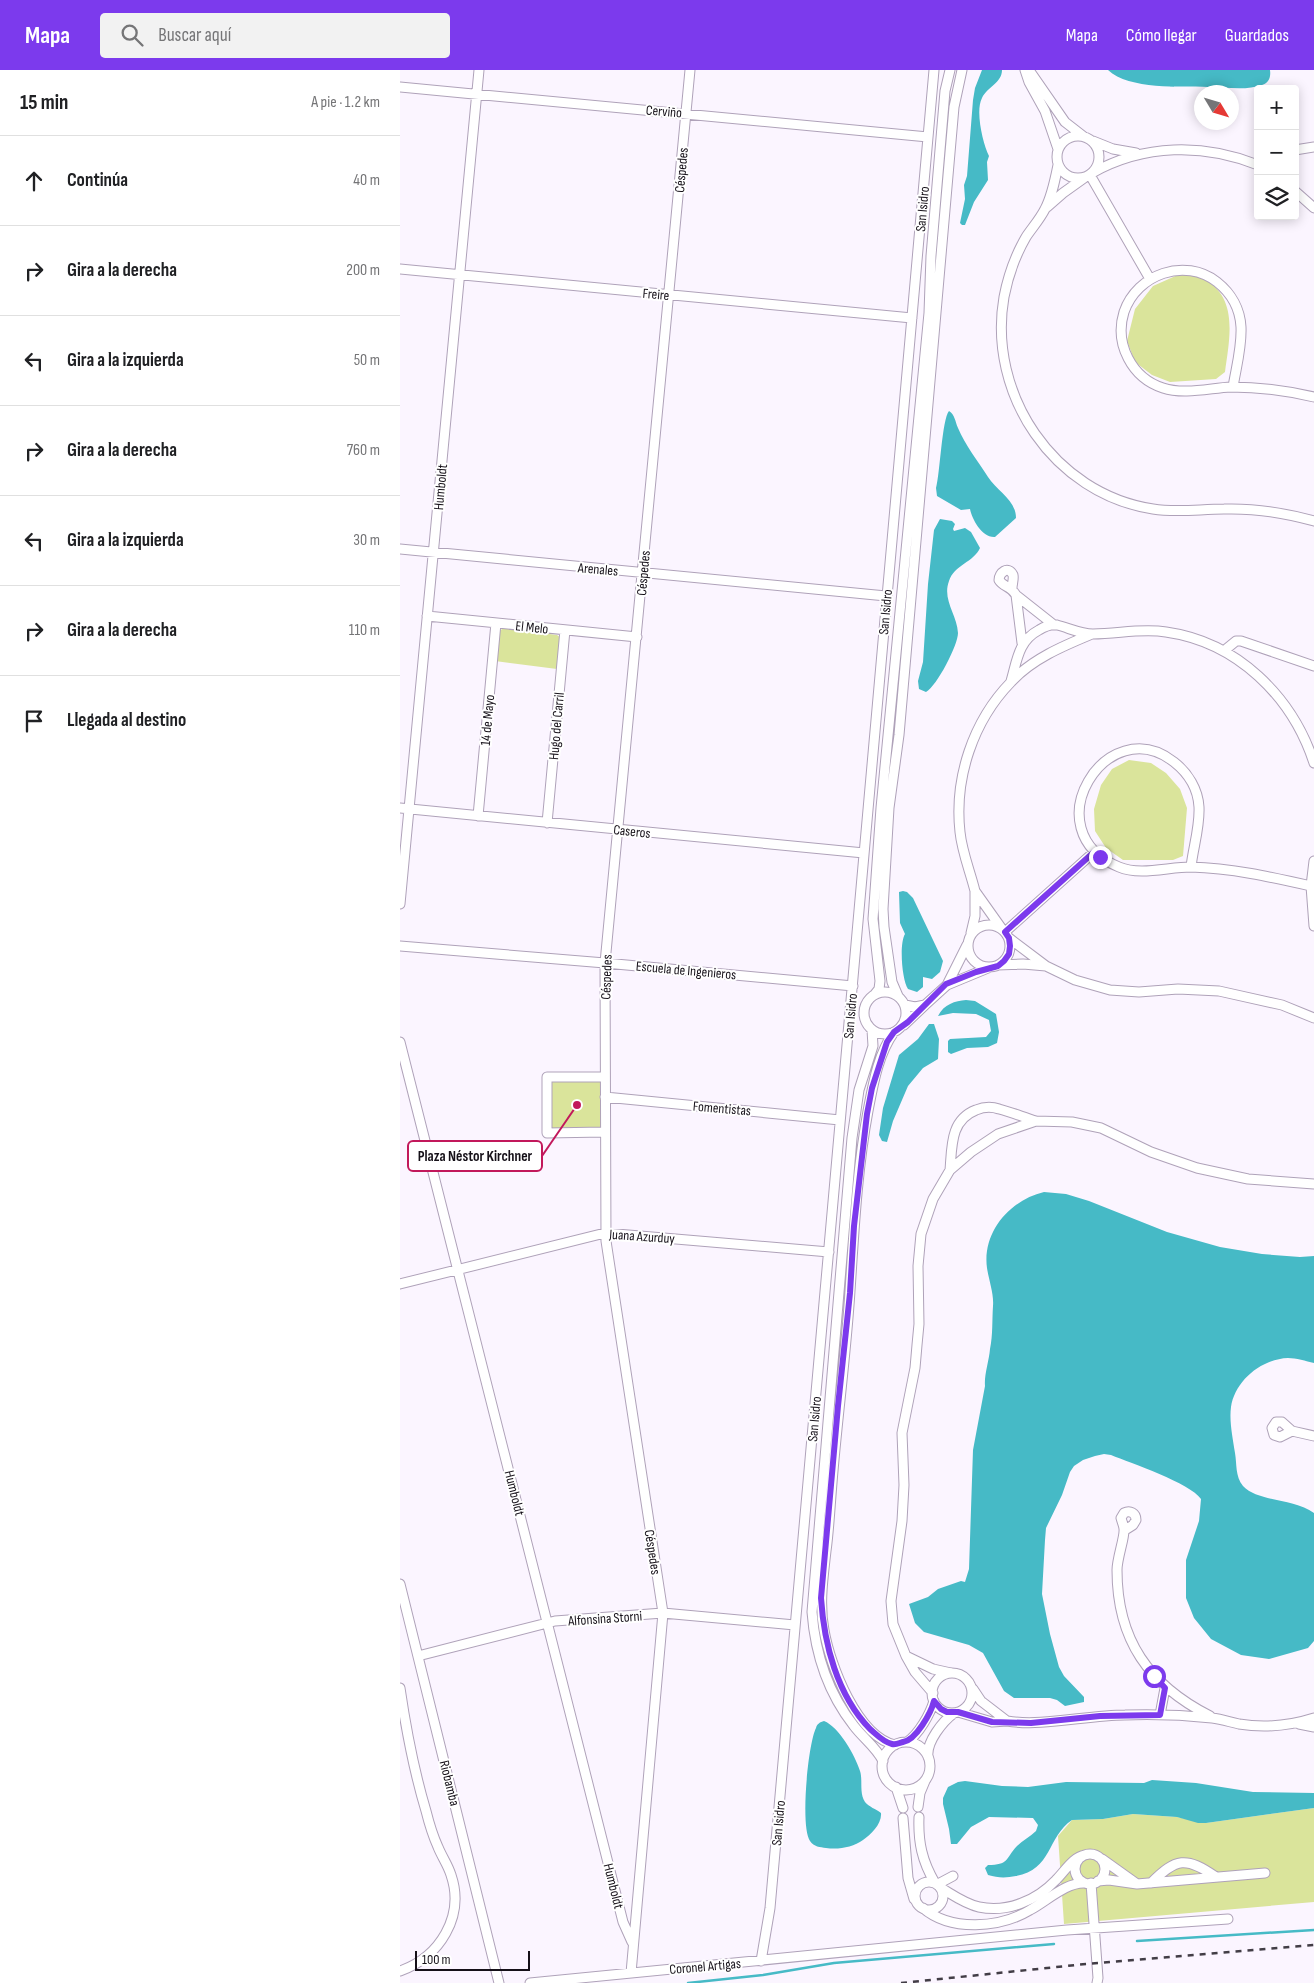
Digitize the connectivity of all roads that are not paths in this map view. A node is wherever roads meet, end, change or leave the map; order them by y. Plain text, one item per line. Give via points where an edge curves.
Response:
1 (479, 70) edge
2 (690, 70) edge
3 (934, 70) edge
4 (950, 70) edge
5 (962, 70) edge
6 (1025, 70) edge
7 (1029, 70) edge
8 (400, 87) edge
9 (477, 94) junction
10 (686, 113) junction
11 (928, 137) junction
12 (1087, 138) junction
13 (1314, 147) edge
14 (1058, 149) junction
15 (1299, 149) edge
16 (1138, 154) junction
17 (1254, 164) edge
18 (1058, 165) junction
19 (1089, 175) junction
20 (1299, 195) edge
21 (1314, 208) edge
22 (1045, 209) junction
23 (400, 269) edge
24 (460, 275) junction
25 (1150, 279) junction
26 (670, 295) junction
27 (932, 314) junction
28 (912, 318) junction
29 (1233, 387) junction
30 (1314, 397) edge
31 (1314, 521) edge
32 (400, 550) edge
33 (434, 553) junction
34 (643, 573) junction
35 (886, 596) junction
36 (427, 616) junction
37 (496, 623) junction
38 (1054, 624) junction
39 (564, 630) junction
40 (1092, 634) junction
41 (637, 637) junction
42 (1022, 643) junction
43 (1225, 650) junction
44 (1314, 666) edge
45 (1011, 681) junction
46 (1314, 763) edge
47 (886, 791) junction
48 (404, 809) edge
49 (478, 816) junction
50 (547, 823) junction
51 (618, 829) junction
52 (1094, 852) junction
53 (864, 853) junction
54 (1314, 861) edge
55 (1191, 867) junction
56 (1311, 886) junction
57 (975, 890) junction
58 (400, 904) edge
59 (1314, 926) edge
60 (1005, 933) junction
61 (969, 938) junction
62 (400, 946) edge
63 (605, 963) junction
64 (994, 966) junction
65 (1046, 966) junction
66 (946, 984) junction
67 (853, 986) junction
68 (875, 994) junction
69 (898, 996) junction
70 (905, 1005) junction
71 (925, 1005) junction
72 (1314, 1018) edge
73 (872, 1030) junction
74 (897, 1030) junction
75 (400, 1042) edge
76 (605, 1077) junction
77 (604, 1097) junction
78 (840, 1120) junction
79 (1036, 1121) junction
80 (604, 1132) junction
81 (950, 1170) junction
82 (1314, 1184) edge
83 (605, 1233) junction
84 (848, 1246) junction
85 (829, 1252) junction
86 (458, 1270) junction
87 (400, 1284) edge
88 (1292, 1431) dead end
89 (1314, 1436) edge
90 (1125, 1530) dead end
91 (400, 1584) edge
92 (817, 1598) junction
93 (663, 1613) junction
94 (548, 1623) junction
95 (795, 1625) junction
96 (418, 1656) junction
97 (906, 1656) junction
98 (953, 1673) junction
99 (971, 1686) junction
100 (400, 1688) edge
101 (1165, 1688) junction
102 (933, 1697) junction
103 (956, 1713) junction
104 (1160, 1715) junction
105 (1314, 1718) edge
106 (1215, 1719) junction
107 (1006, 1721) junction
108 (1296, 1723) junction
109 (1314, 1727) edge
110 (907, 1742) junction
111 (895, 1745) junction
112 (928, 1757) junction
113 (883, 1761) junction
114 (926, 1779) junction
115 (896, 1787) junction
116 (918, 1807) dead end
117 (903, 1808) dead end
118 (919, 1817) dead end
119 (903, 1818) dead end
120 (918, 1833) junction
121 (904, 1834) junction
122 (1085, 1855) junction
123 (1098, 1857) junction
124 (1265, 1873) dead end
125 (953, 1876) dead end
126 (1216, 1878) junction
127 (1091, 1883) junction
128 (1151, 1883) junction
129 (1137, 1884) junction
130 (938, 1885) junction
131 (920, 1906) junction
132 (1228, 1919) dead end
133 (1095, 1929) junction
134 (633, 1944) junction
135 (761, 1961) junction
136 (400, 1971) edge
137 (631, 1973) junction
138 (1099, 1981) edge
139 (499, 1983) edge
140 (530, 1983) edge

1 - 9 street, Humboldt
2 - 10 street, Céspedes
3 - 11 street, San Isidro
4 - 27 street via 945,91 931,256
5 - 27 street via 954,107
6 - 14 street via 1046,111
7 - 12 street via 1065,122
8 - 9 street, Cerviño
9 - 10 street, Cerviño
9 - 24 street, Humboldt
10 - 11 street, Cerviño
10 - 26 street, Céspedes
11 - 28 street, San Isidro
12 - 14 street via 1068,138
12 - 16 street via 1113,149
12 - 19 street via 1096,146 1099,158
13 - 15 street
14 - 18 street
16 - 17 street via 1189,149
16 - 19 street
18 - 19 street via 1068,176 1079,179
18 - 22 street
19 - 22 street
19 - 25 street
20 - 21 street
22 - 31 street via 1013,265 1004,299 1002,333 1005,362 1015,397 1031,430 1047,451 1086,483 1114,498 1141,507 1182,511 1249,509
23 - 24 street, Freire
24 - 26 street, Freire
24 - 33 street, Humboldt
25 - 29 street via 1174,270 1193,271 1212,278 1229,294 1241,327
25 - 29 street via 1129,302 1123,319 1124,347 1136,370 1151,382 1171,390
26 - 28 street, Freire
26 - 34 street, Céspedes
27 - 47 street via 933,364 899,735
28 - 35 street, San Isidro
29 - 30 street
32 - 33 street, Arenales
33 - 34 street, Arenales
33 - 36 street, Humboldt
34 - 35 street, Arenales
34 - 41 street, Céspedes
35 - 53 street, San Isidro
36 - 37 street, El Melo
36 - 48 street, Humboldt
37 - 39 street, El Melo
37 - 49 street, 14 de Mayo
38 - 40 street
38 - 42 street via 1036,631
38 - 42 street via 1014,592
39 - 41 street, El Melo
39 - 50 street, Hugo del Carril
40 - 43 street via 1165,631
40 - 45 street via 1050,653
41 - 51 street, Céspedes
42 - 45 street
43 - 44 street via 1241,641
43 - 46 street via 1266,682 1282,700 1300,728
45 - 57 street via 979,726 961,784 960,833
47 - 68 street via 872,919 880,981
47 - 69 street via 884,927 892,982
48 - 49 street, Caseros
48 - 58 street, Humboldt
49 - 50 street, Caseros
50 - 51 street, Caseros
51 - 53 street, Caseros
51 - 63 street, Céspedes
52 - 55 street via 1109,863 1129,870
52 - 55 street via 1084,836 1080,817 1080,799 1087,782 1099,766 1114,756 1132,750 1151,751 1179,765 1187,774 1196,795 1199,807
52 - 60 street
53 - 67 street, San Isidro
54 - 56 street
55 - 56 street via 1250,873
56 - 59 street
57 - 60 street
57 - 61 street via 975,916
60 - 61 street via 987,925
60 - 64 street via 1009,954
60 - 65 street
61 - 64 street via 969,954 973,961 983,967
61 - 66 street
62 - 63 street, Escuela de Ingenieros
63 - 67 street, Escuela de Ingenieros
63 - 76 street, Céspedes
64 - 65 street
64 - 66 street
65 - 72 street via 1076,980 1110,990 1219,990 1282,1005
66 - 71 street
67 - 78 street, San Isidro
68 - 69 street via 886,992
68 - 73 street via 864,1009 865,1021
69 - 70 street
70 - 71 street
70 - 74 street via 906,1018
71 - 74 street
73 - 74 street via 882,1034
73 - 84 street via 873,1046 859,1090 852,1138
74 - 84 street via 884,1048 872,1088
75 - 86 street, Humboldt
76 - 77 street, Céspedes
76 - 80 street via 547,1077 547,1133
77 - 78 street, Fomentistas
77 - 80 street, Céspedes
78 - 85 street, San Isidro
79 - 81 street via 998,1134
79 - 81 street via 997,1108 980,1108 971,1112 962,1118 953,1133
79 - 82 street via 1087,1124 1171,1160 1223,1174 1272,1182
80 - 83 street, Céspedes
81 - 97 street via 933,1199 921,1234 918,1338 902,1433 902,1521 891,1602 893,1624
83 - 85 street, Juana Azurduy
83 - 86 street, Juana Azurduy
83 - 93 street, Céspedes
84 - 92 street via 850,1293 832,1423
85 - 95 street, San Isidro
86 - 87 street, Juana Azurduy
86 - 94 street, Humboldt
88 - 89 street
90 - 101 street via 1117,1568 1123,1621 1141,1658
91 - 96 street, Riobamba
92 - 111 street via 829,1650 845,1692 868,1726 884,1741
92 - 113 street via 812,1612 816,1644 827,1680 844,1713
93 - 94 street, Alfonsina Storni
93 - 95 street, Alfonsina Storni
93 - 134 street, Céspedes
94 - 96 street, Alfonsina Storni
94 - 134 street, Humboldt via 623,1922
95 - 135 street, San Isidro via 770,1908
96 - 139 street, Riobamba
97 - 98 street via 933,1669
97 - 102 street
98 - 99 street via 964,1677
98 - 102 street via 935,1683
99 - 103 street via 969,1704
99 - 107 street via 981,1701
100 - 136 street via 419,1789 434,1838 451,1874 456,1898 449,1927 439,1944 426,1959
101 - 104 street
101 - 106 street
102 - 103 street via 944,1711
102 - 110 street via 930,1712
103 - 107 street via 992,1722
103 - 112 street via 948,1717 928,1747
104 - 106 street
104 - 107 street via 1100,1716 1031,1723
105 - 108 street
106 - 108 street via 1253,1726
108 - 109 street
110 - 111 street
110 - 112 street via 920,1746
111 - 113 street
112 - 114 street via 930,1766
113 - 115 street via 884,1774
114 - 115 street via 912,1788
114 - 116 street
115 - 117 street
118 - 120 street
119 - 121 street
120 - 121 street
120 - 130 street via 922,1856
121 - 131 street via 911,1892
122 - 123 street
122 - 127 street via 1075,1869 1079,1879
122 - 130 street via 1075,1859 1043,1892 1001,1908 979,1907
123 - 127 street via 1104,1864 1103,1874
123 - 129 street
124 - 126 street
125 - 130 street
126 - 128 street
126 - 128 street via 1197,1866 1181,1862 1168,1867
127 - 129 street via 1109,1880
127 - 131 street via 1069,1886 1017,1917 994,1922 948,1922
127 - 133 street
128 - 129 street
130 - 131 street via 925,1882 919,1886 915,1896
130 - 131 street via 943,1895 940,1905 933,1909
132 - 133 street, Coronel Artigas
133 - 135 street, Coronel Artigas
133 - 138 street
134 - 137 street, Céspedes
135 - 137 street, Coronel Artigas
137 - 140 street, Coronel Artigas

